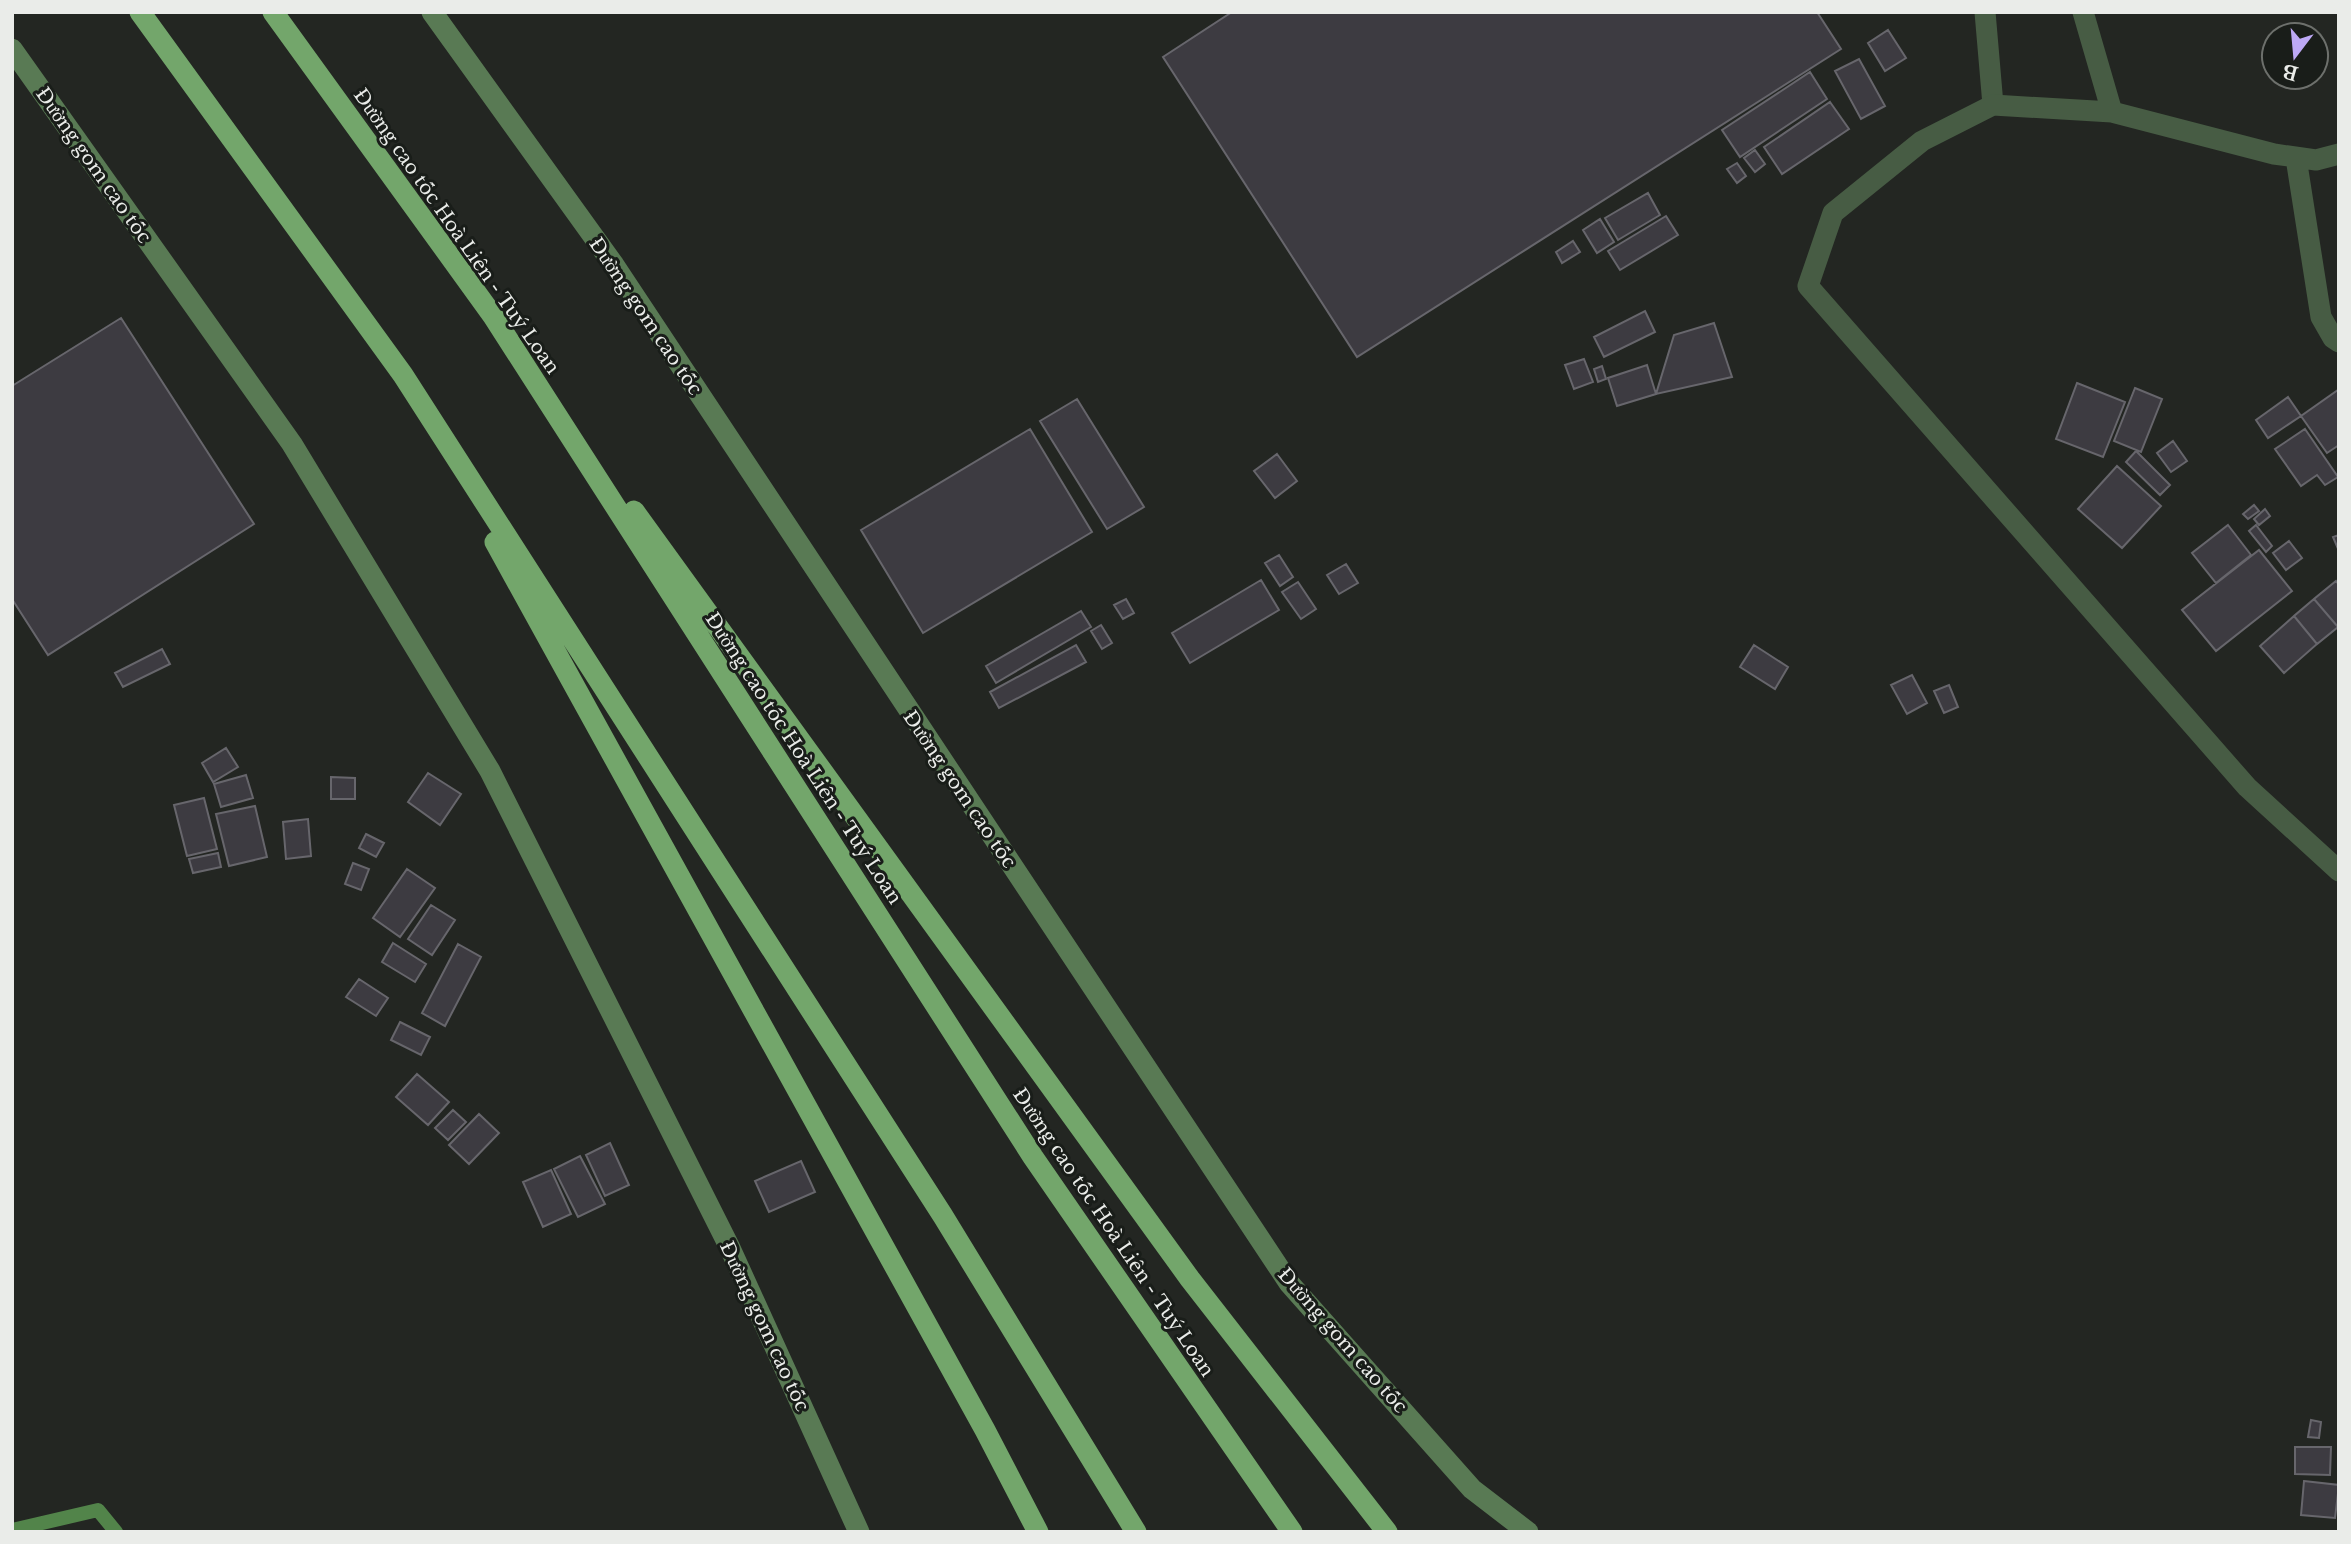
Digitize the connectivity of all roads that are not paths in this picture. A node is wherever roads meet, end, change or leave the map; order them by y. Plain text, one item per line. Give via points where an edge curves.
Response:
1 (140, 12) edge
2 (273, 12) edge
3 (432, 12) edge
4 (1985, 12) edge
5 (2083, 12) edge
6 (12, 49) edge
7 (1993, 105) junction
8 (2112, 112) junction
9 (2339, 154) edge
10 (2296, 158) junction
11 (493, 316) junction
12 (2339, 342) edge
13 (402, 375) junction
14 (2339, 871) edge
15 (859, 1532) edge
16 (1038, 1532) edge
17 (1136, 1532) edge
18 (1292, 1532) edge
19 (1387, 1532) edge
20 (1528, 1532) edge

1 - 13 highway
2 - 11 highway, Đường cao tốc Hoà Liên - Tuý Loan
3 - 20 main road, Đường gom cao tốc via 614,265 1289,1283 1472,1489
4 - 7 street
5 - 8 street
6 - 15 main road, Đường gom cao tốc via 292,444 490,771 730,1248
7 - 8 street
7 - 14 street via 1922,141 1833,213 1808,286 2247,786
8 - 10 street
9 - 10 street via 2316,160
10 - 12 street via 2321,317
11 - 18 highway, Đường cao tốc Hoà Liên - Tuý Loan via 1033,1157
11 - 19 highway via 1190,1279
13 - 16 highway
13 - 17 highway via 943,1216

